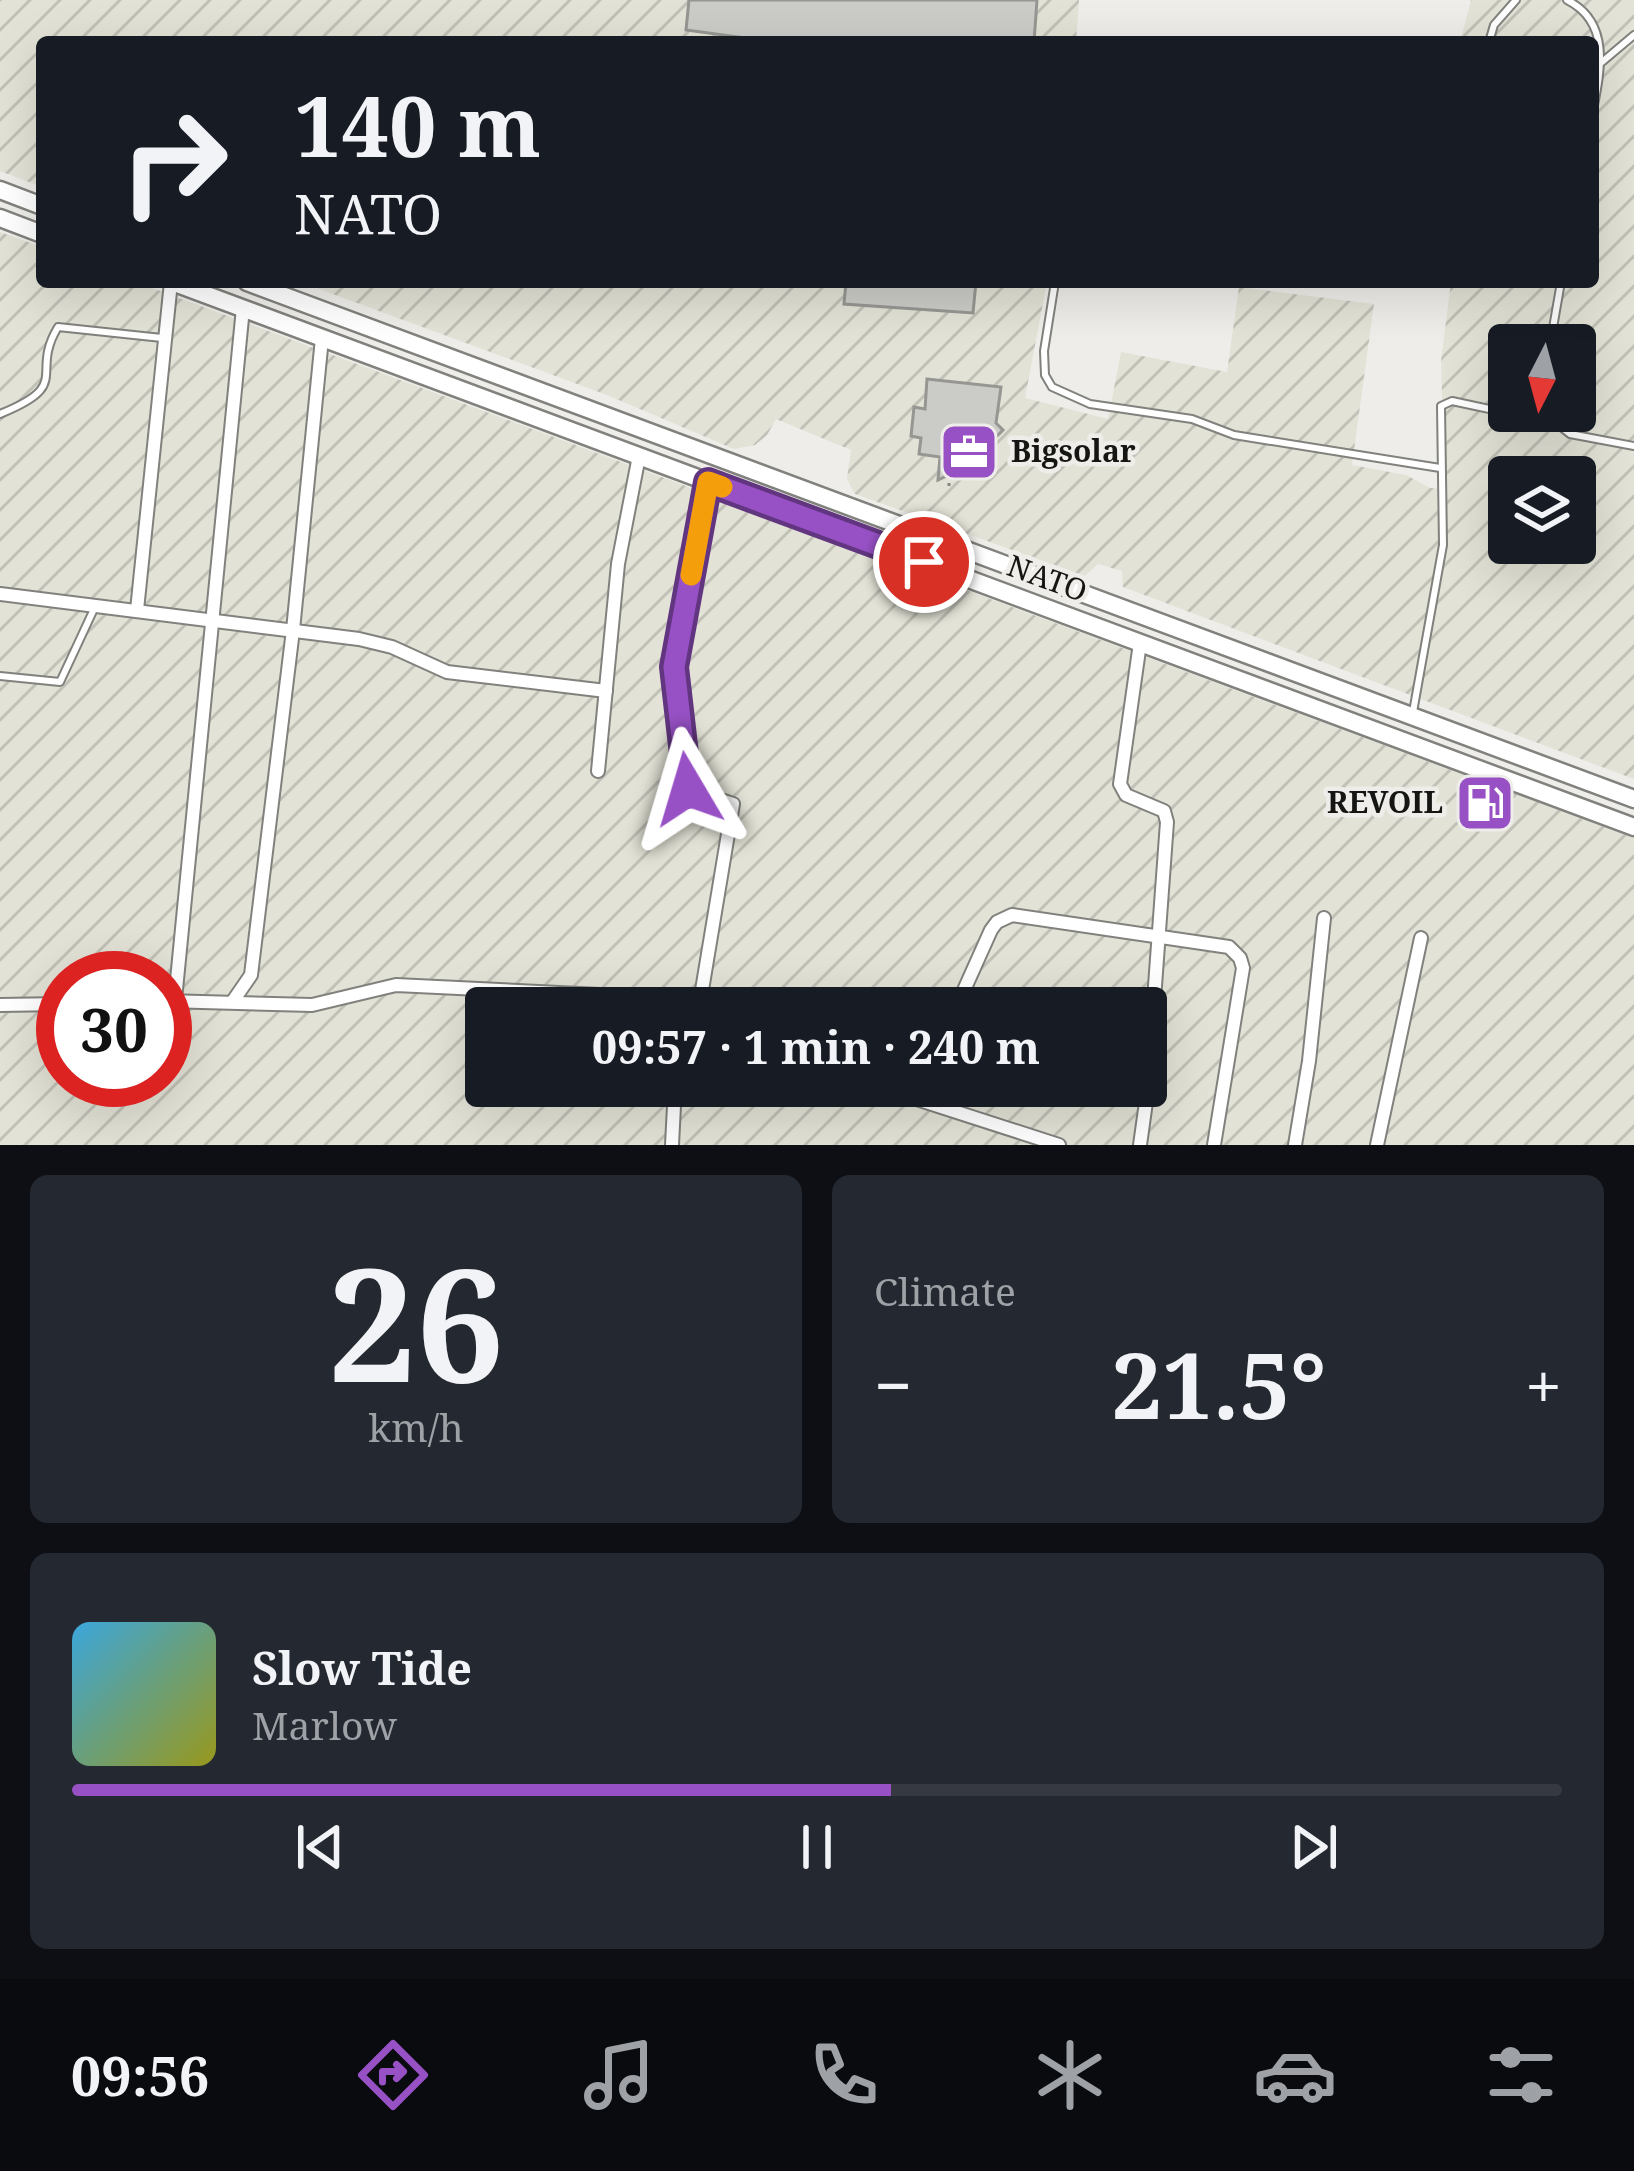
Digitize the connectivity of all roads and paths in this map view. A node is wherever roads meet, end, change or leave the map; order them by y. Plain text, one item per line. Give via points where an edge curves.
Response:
1 (1516, 0) edge
2 (1567, 0) edge
3 (1634, 35) edge
4 (1491, 36) edge
5 (1596, 36) edge
6 (1599, 50) edge
7 (1602, 62) junction
8 (1599, 78) edge
9 (0, 190) edge
10 (36, 204) edge
11 (0, 218) edge
12 (36, 232) edge
13 (171, 288) edge
14 (188, 288) edge
15 (263, 288) edge
16 (1054, 288) edge
17 (1561, 288) edge
18 (243, 308) junction
19 (1554, 324) edge
20 (322, 338) junction
21 (166, 339) junction
22 (1488, 407) edge
23 (0, 414) edge
24 (1568, 432) edge
25 (1634, 446) edge
26 (639, 456) junction
27 (1440, 468) junction
28 (950, 475) dead end
29 (708, 482) junction
30 (949, 486) dead end
31 (0, 594) edge
32 (95, 605) junction
33 (137, 610) junction
34 (214, 621) junction
35 (293, 630) junction
36 (1140, 643) junction
37 (0, 676) edge
38 (606, 691) junction
39 (1412, 716) junction
40 (598, 771) dead end
41 (1634, 799) edge
42 (1634, 827) edge
43 (1324, 918) dead end
44 (1159, 935) junction
45 (1421, 938) dead end
46 (176, 951) edge
47 (702, 987) edge
48 (965, 987) edge
49 (465, 988) edge
50 (192, 1000) edge
51 (233, 1001) junction
52 (36, 1004) edge
53 (0, 1005) edge
54 (674, 1107) edge
55 (957, 1107) edge
56 (672, 1145) edge
57 (1059, 1145) edge
58 (1140, 1145) edge
59 (1214, 1145) edge
60 (1295, 1145) edge
61 (1377, 1145) edge

1 - 4 lane
2 - 5 lane via 1591,17
3 - 7 lane
6 - 7 lane
7 - 8 lane
9 - 10 main road
11 - 12 main road
13 - 21 street
14 - 18 main road, ΝΑΤΟ
15 - 39 main road, ΝΑΤΟ
16 - 27 lane via 1044,351 1052,387 1090,404 1192,419 1234,435
17 - 19 lane
18 - 20 main road, ΝΑΤΟ
18 - 34 street
20 - 26 main road, ΝΑΤΟ
20 - 35 street
21 - 23 lane via 58,327 43,389
21 - 33 street
22 - 27 lane via 1447,401 1439,410
24 - 25 lane
26 - 29 main road, ΝΑΤΟ
26 - 38 street
27 - 39 lane via 1443,545
28 - 30 path
29 - 36 main road, ΝΑΤΟ
29 - 47 street via 674,667 688,789 733,804
31 - 32 street
32 - 33 street
32 - 37 lane via 60,682
33 - 34 street
34 - 35 street
34 - 46 street
35 - 38 street via 392,647 447,672
35 - 51 street via 251,975
36 - 42 main road, ΝΑΤΟ
36 - 44 street via 1120,784 1126,795 1164,811 1167,822
38 - 40 street
39 - 41 main road, ΝΑΤΟ
43 - 60 street
44 - 48 street via 1006,916 991,930
44 - 58 street
44 - 59 street via 1229,946 1242,963
45 - 61 street
49 - 51 street via 396,985 312,1005
50 - 51 street
52 - 53 street
54 - 56 street
55 - 57 street

